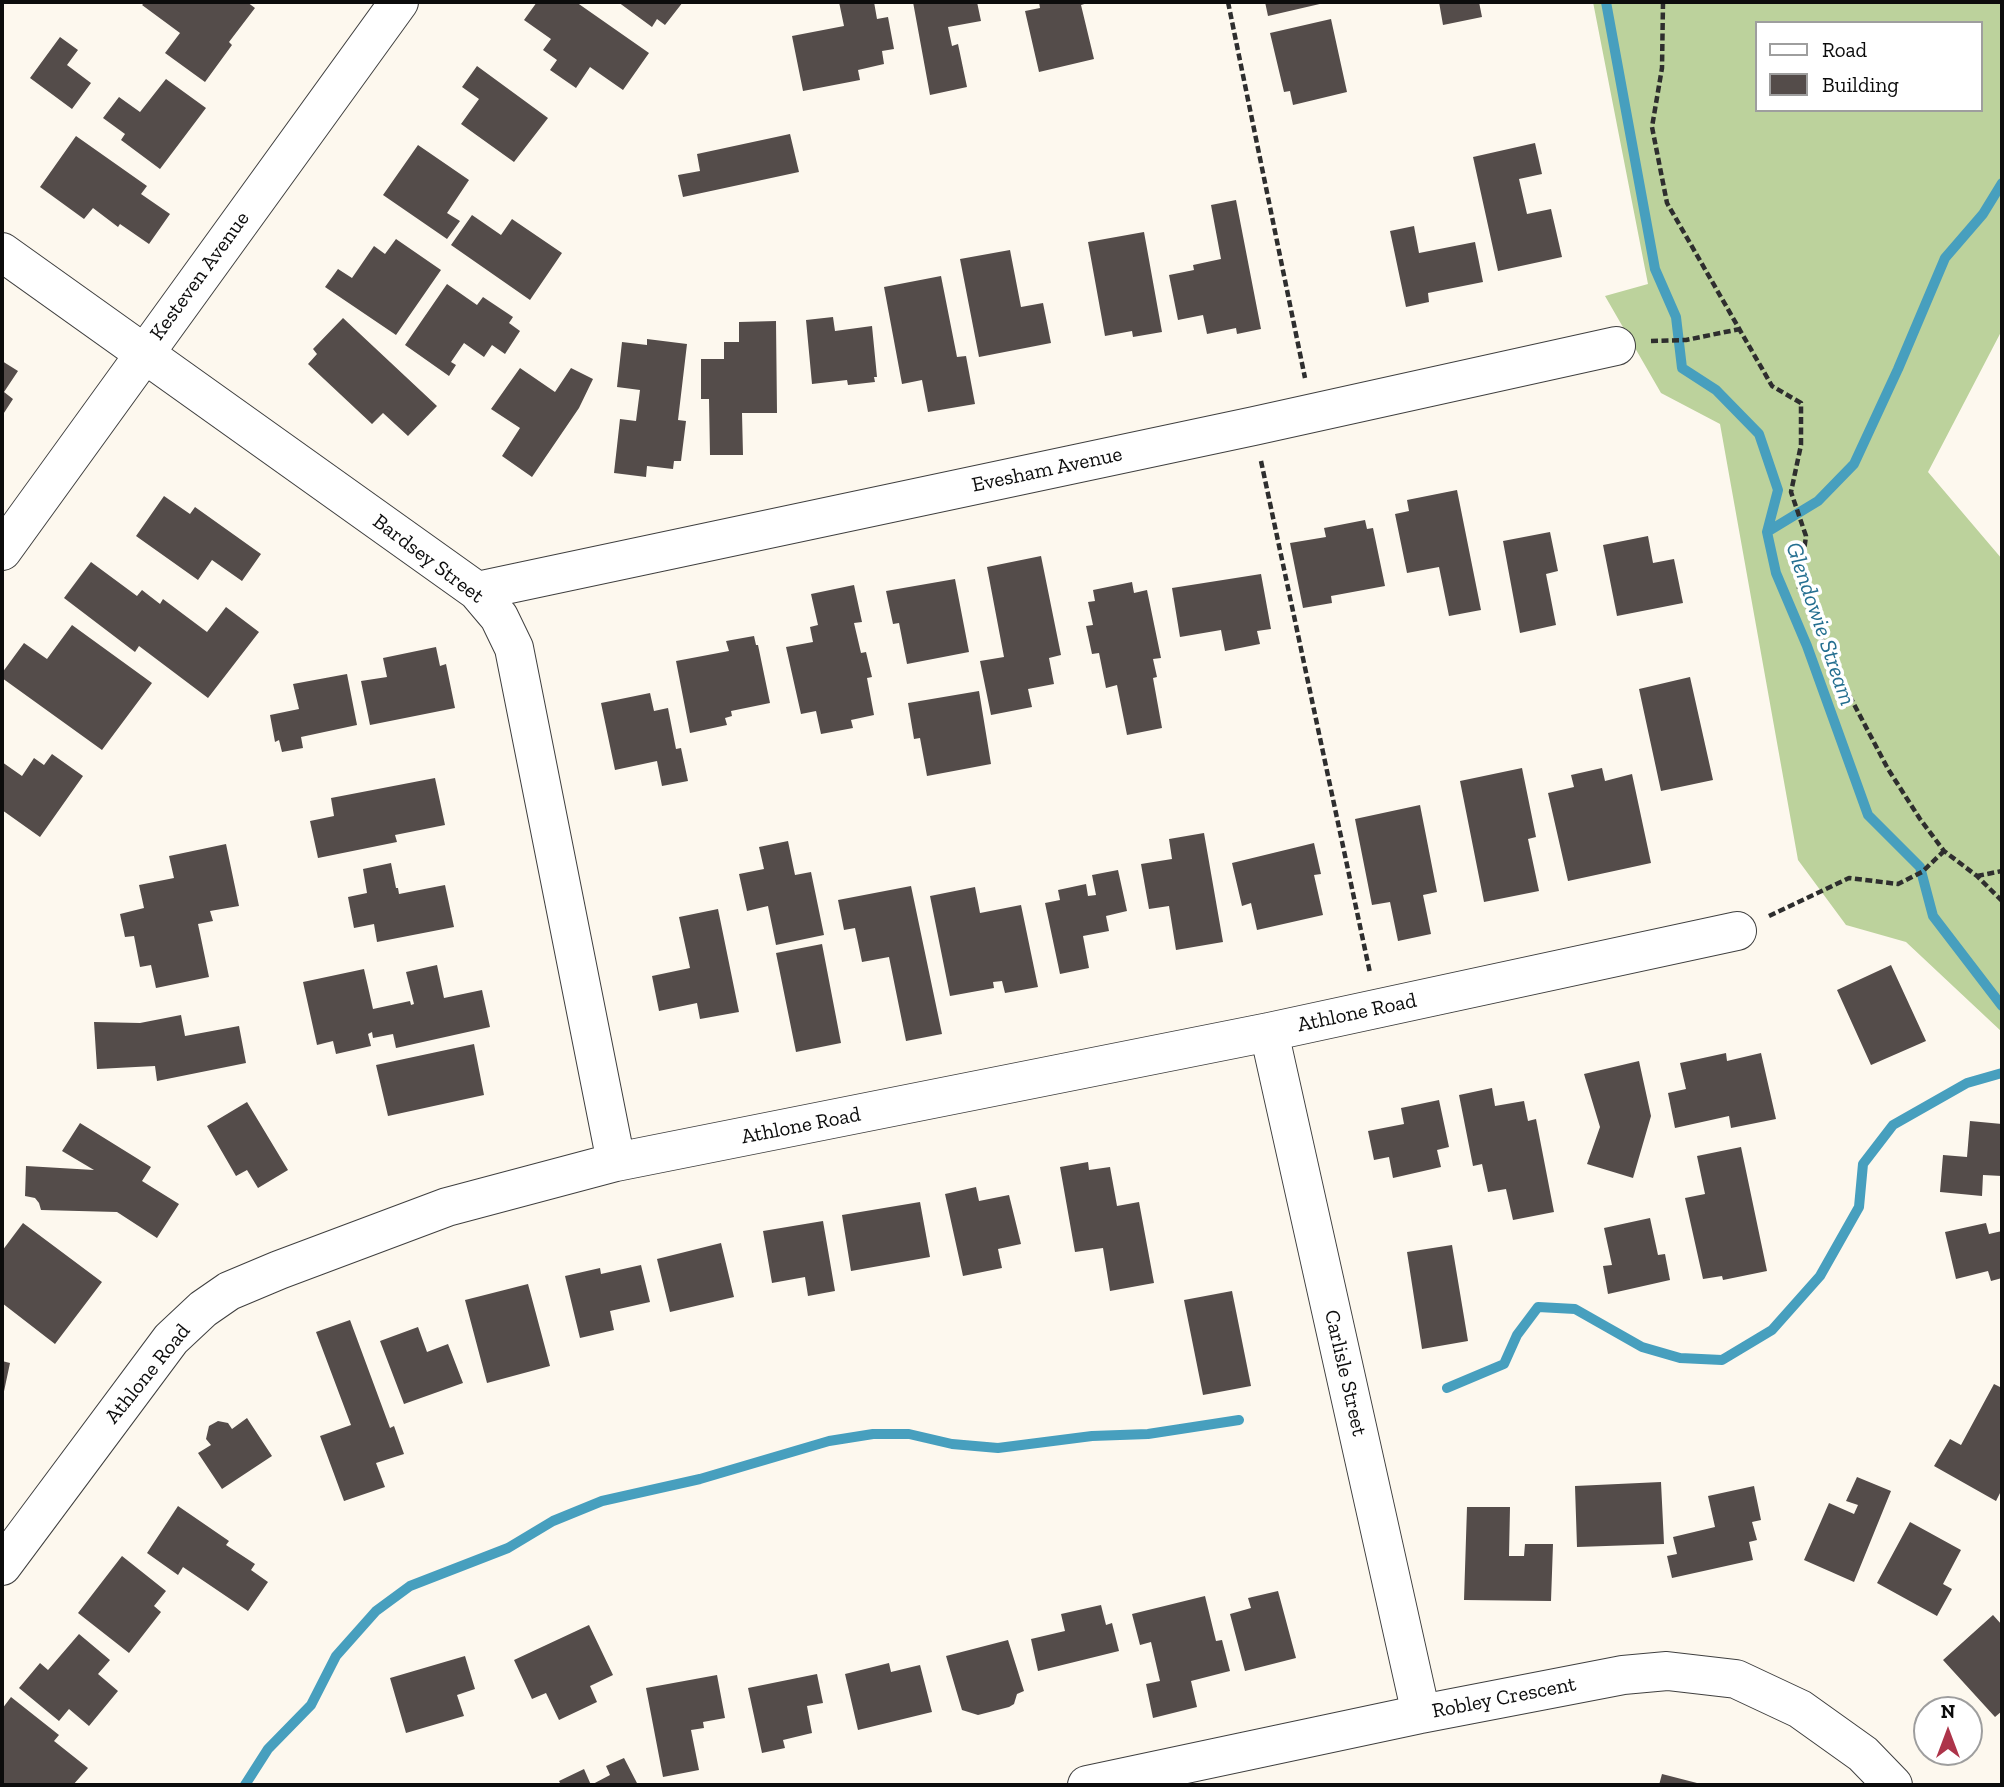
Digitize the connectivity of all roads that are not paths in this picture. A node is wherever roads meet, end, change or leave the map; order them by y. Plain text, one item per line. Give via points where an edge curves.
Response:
1 (399, 2) edge
2 (2, 252) edge
3 (1632, 343) road end
4 (145, 353) junction
5 (2, 551) edge
6 (477, 592) junction
7 (1737, 931) road end
8 (1269, 1032) junction
9 (616, 1163) junction
10 (2, 1566) edge
11 (1421, 1714) junction
12 (1087, 1785) edge
13 (1893, 1785) edge

1 - 4 street, Kesteven Avenue
2 - 4 street, Bardsey Street
3 - 6 street, Evesham Avenue
4 - 5 street, Kesteven Avenue
4 - 6 street, Bardsey Street
6 - 9 street, Bardsey Street via 499,617 514,648
7 - 8 street, Athlone Road
8 - 9 street, Athlone Road
8 - 11 street, Carlisle Street
9 - 10 street, Athlone Road via 447,1207 229,1291 171,1339
11 - 12 street, Robley Crescent
11 - 13 street, Robley Crescent via 1623,1675 1667,1671 1736,1679 1800,1709 1863,1754

